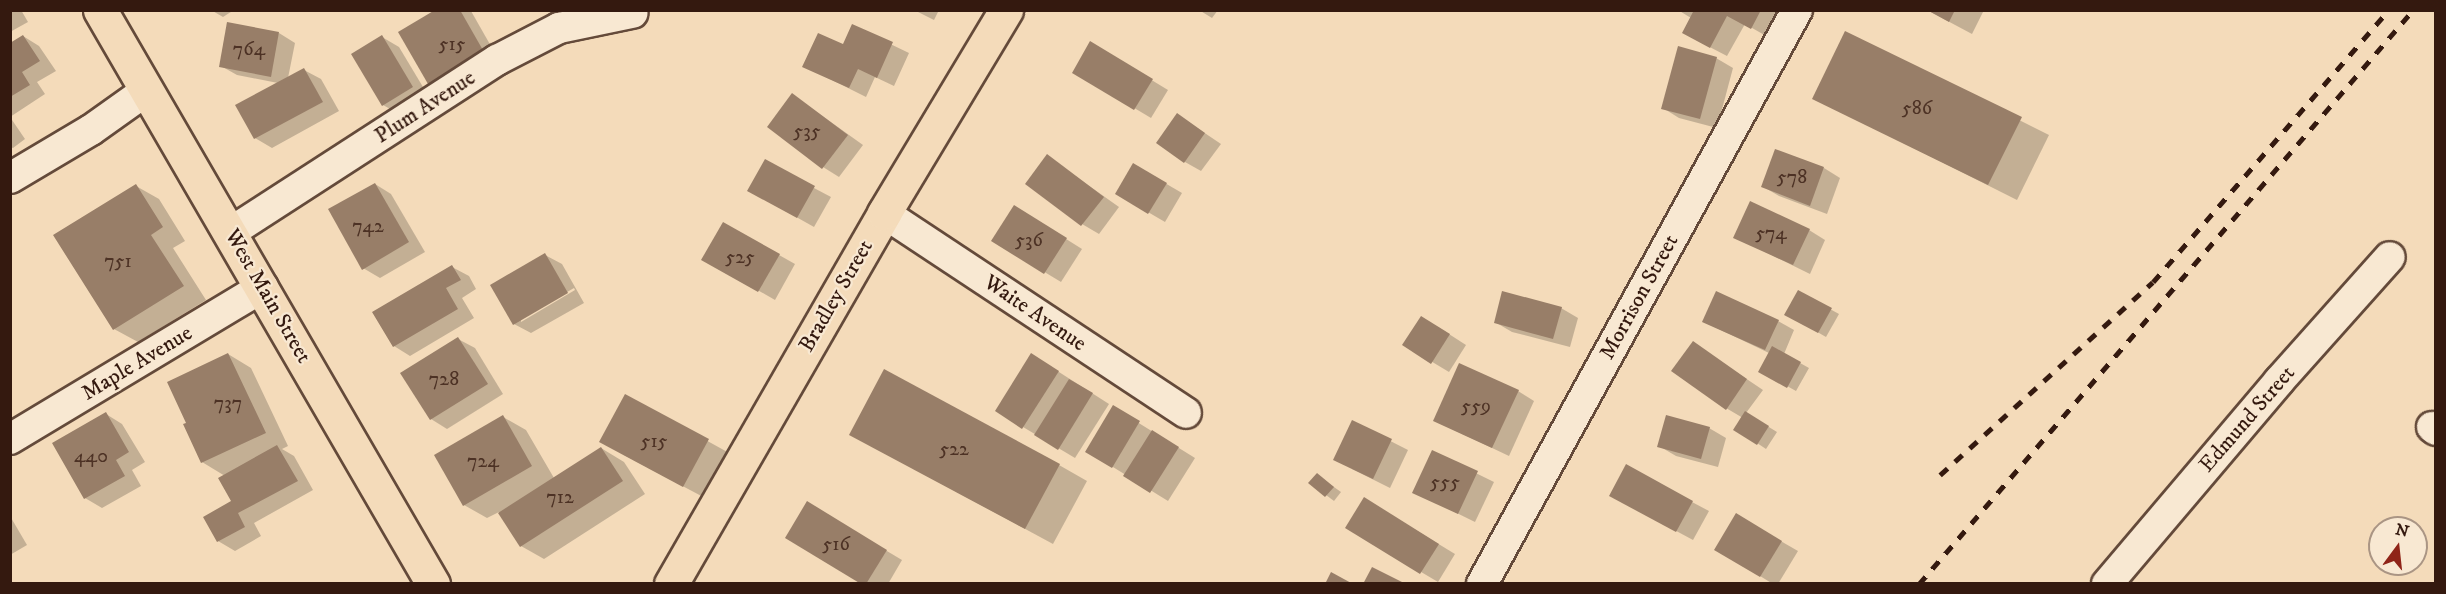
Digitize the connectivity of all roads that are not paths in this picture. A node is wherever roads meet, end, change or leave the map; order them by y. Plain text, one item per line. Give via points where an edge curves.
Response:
1 (100, 10) edge
2 (1797, 10) edge
3 (632, 13) dead end
4 (1001, 14) edge
5 (147, 90) junction
6 (10, 178) edge
7 (884, 213) junction
8 (231, 232) junction
9 (2390, 257) dead end
10 (263, 287) junction
11 (1186, 413) dead end
12 (10, 439) edge
13 (433, 584) edge
14 (671, 584) edge
15 (1482, 584) edge
16 (2108, 584) edge

1 - 5 main road, West Main Street
2 - 15 street, Morrison Street
3 - 8 street, Plum Avenue via 560,28 497,60
4 - 7 main road, Bradley Street
5 - 6 street via 91,130
5 - 8 main road, West Main Street
7 - 11 street, Waite Avenue
7 - 14 main road, Bradley Street
8 - 10 main road, West Main Street
9 - 16 street, Edmund Street via 2278,381
10 - 12 street, Maple Avenue
10 - 13 main road, West Main Street

